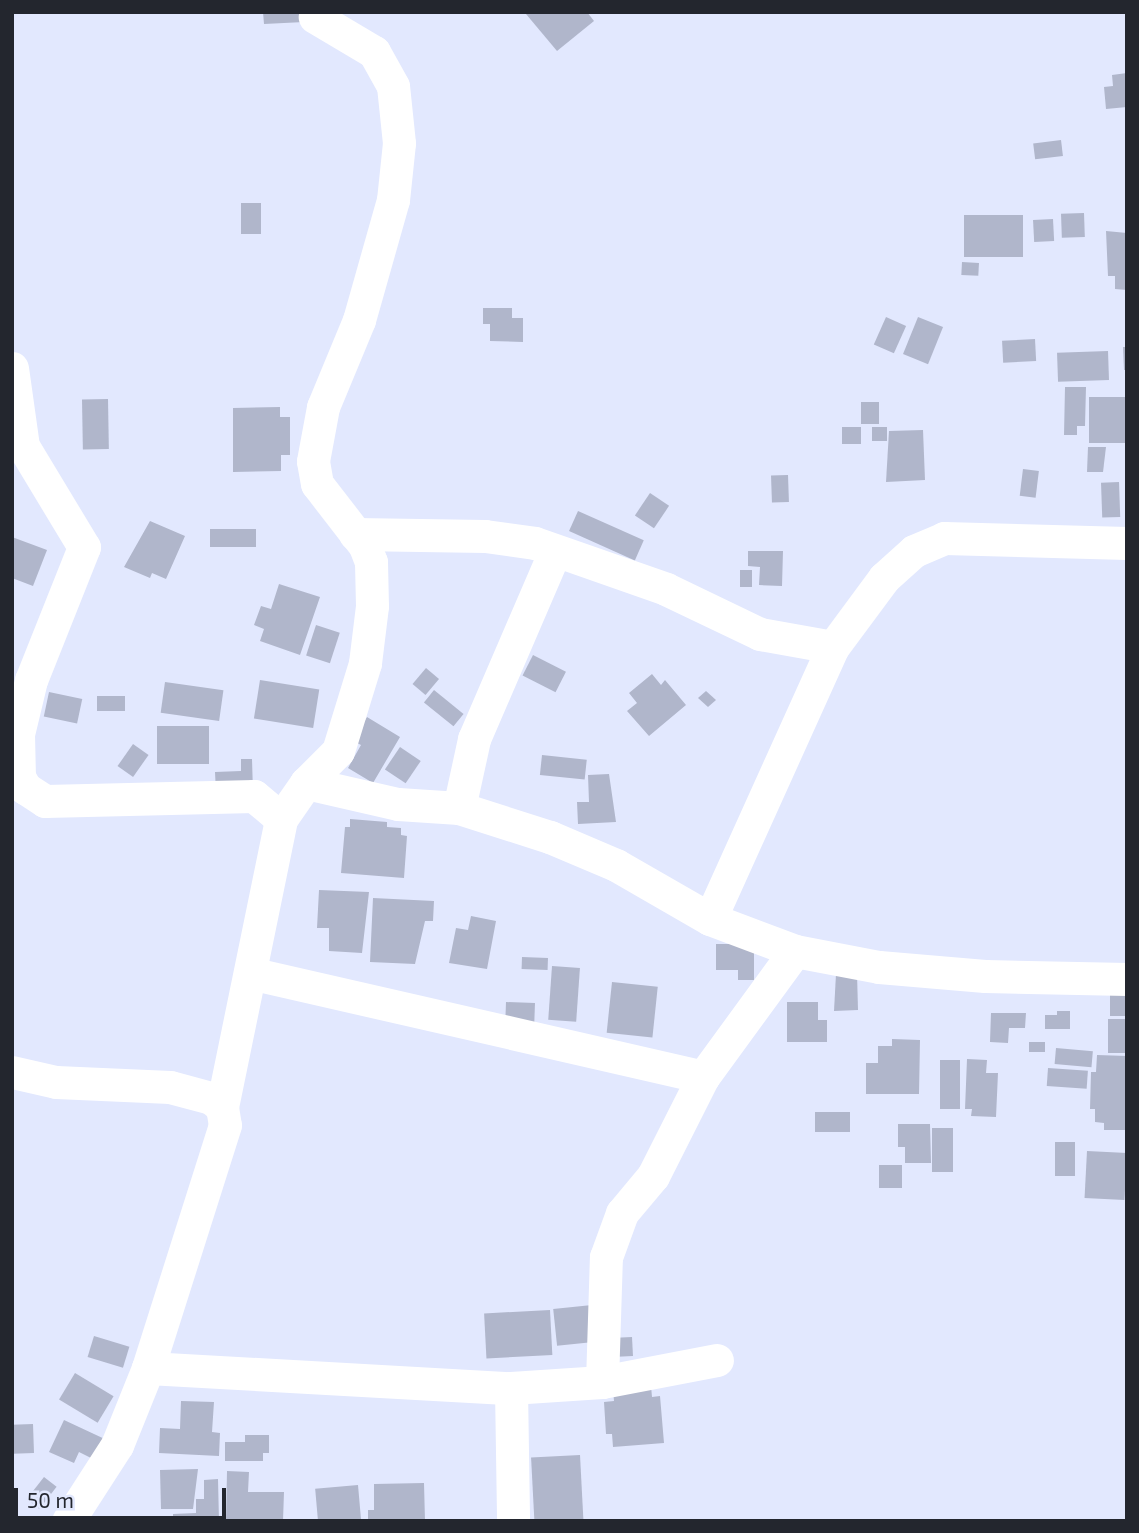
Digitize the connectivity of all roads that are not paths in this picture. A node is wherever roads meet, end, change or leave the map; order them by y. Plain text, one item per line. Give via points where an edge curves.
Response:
1 (315, 17) dead end
2 (12, 368) edge
3 (355, 534) junction
4 (1127, 543) edge
5 (555, 551) junction
6 (833, 647) junction
7 (306, 783) junction
8 (459, 808) junction
9 (281, 820) junction
10 (710, 919) junction
11 (795, 951) junction
12 (250, 973) junction
13 (1127, 979) edge
14 (12, 1072) edge
15 (703, 1077) junction
16 (222, 1107) junction
17 (717, 1360) dead end
18 (148, 1368) junction
19 (602, 1382) junction
20 (511, 1388) junction
21 (68, 1521) edge
22 (513, 1521) edge

1 - 3 street via 374,51 393,86 399,143 393,200 359,320 323,407 313,461 317,484
2 - 9 street via 23,446 84,547 31,680 18,734 19,777 25,788 45,801 254,796
3 - 5 street via 485,536
3 - 7 street via 371,562 372,606 365,663 338,751
4 - 6 street via 944,538 914,551 884,578
5 - 6 street via 666,589 760,634
5 - 8 street via 474,739
6 - 10 street
7 - 8 street via 398,804
7 - 9 street
8 - 10 street via 550,837 616,865
9 - 12 street
10 - 11 street
11 - 13 street via 878,967 985,976
11 - 15 street
12 - 15 street
12 - 16 street
14 - 16 street via 56,1082 170,1087 211,1098
15 - 19 street via 653,1176 622,1213 606,1257
16 - 18 street via 225,1125
17 - 19 street
18 - 20 street
18 - 21 street via 117,1444
19 - 20 street
20 - 22 street

